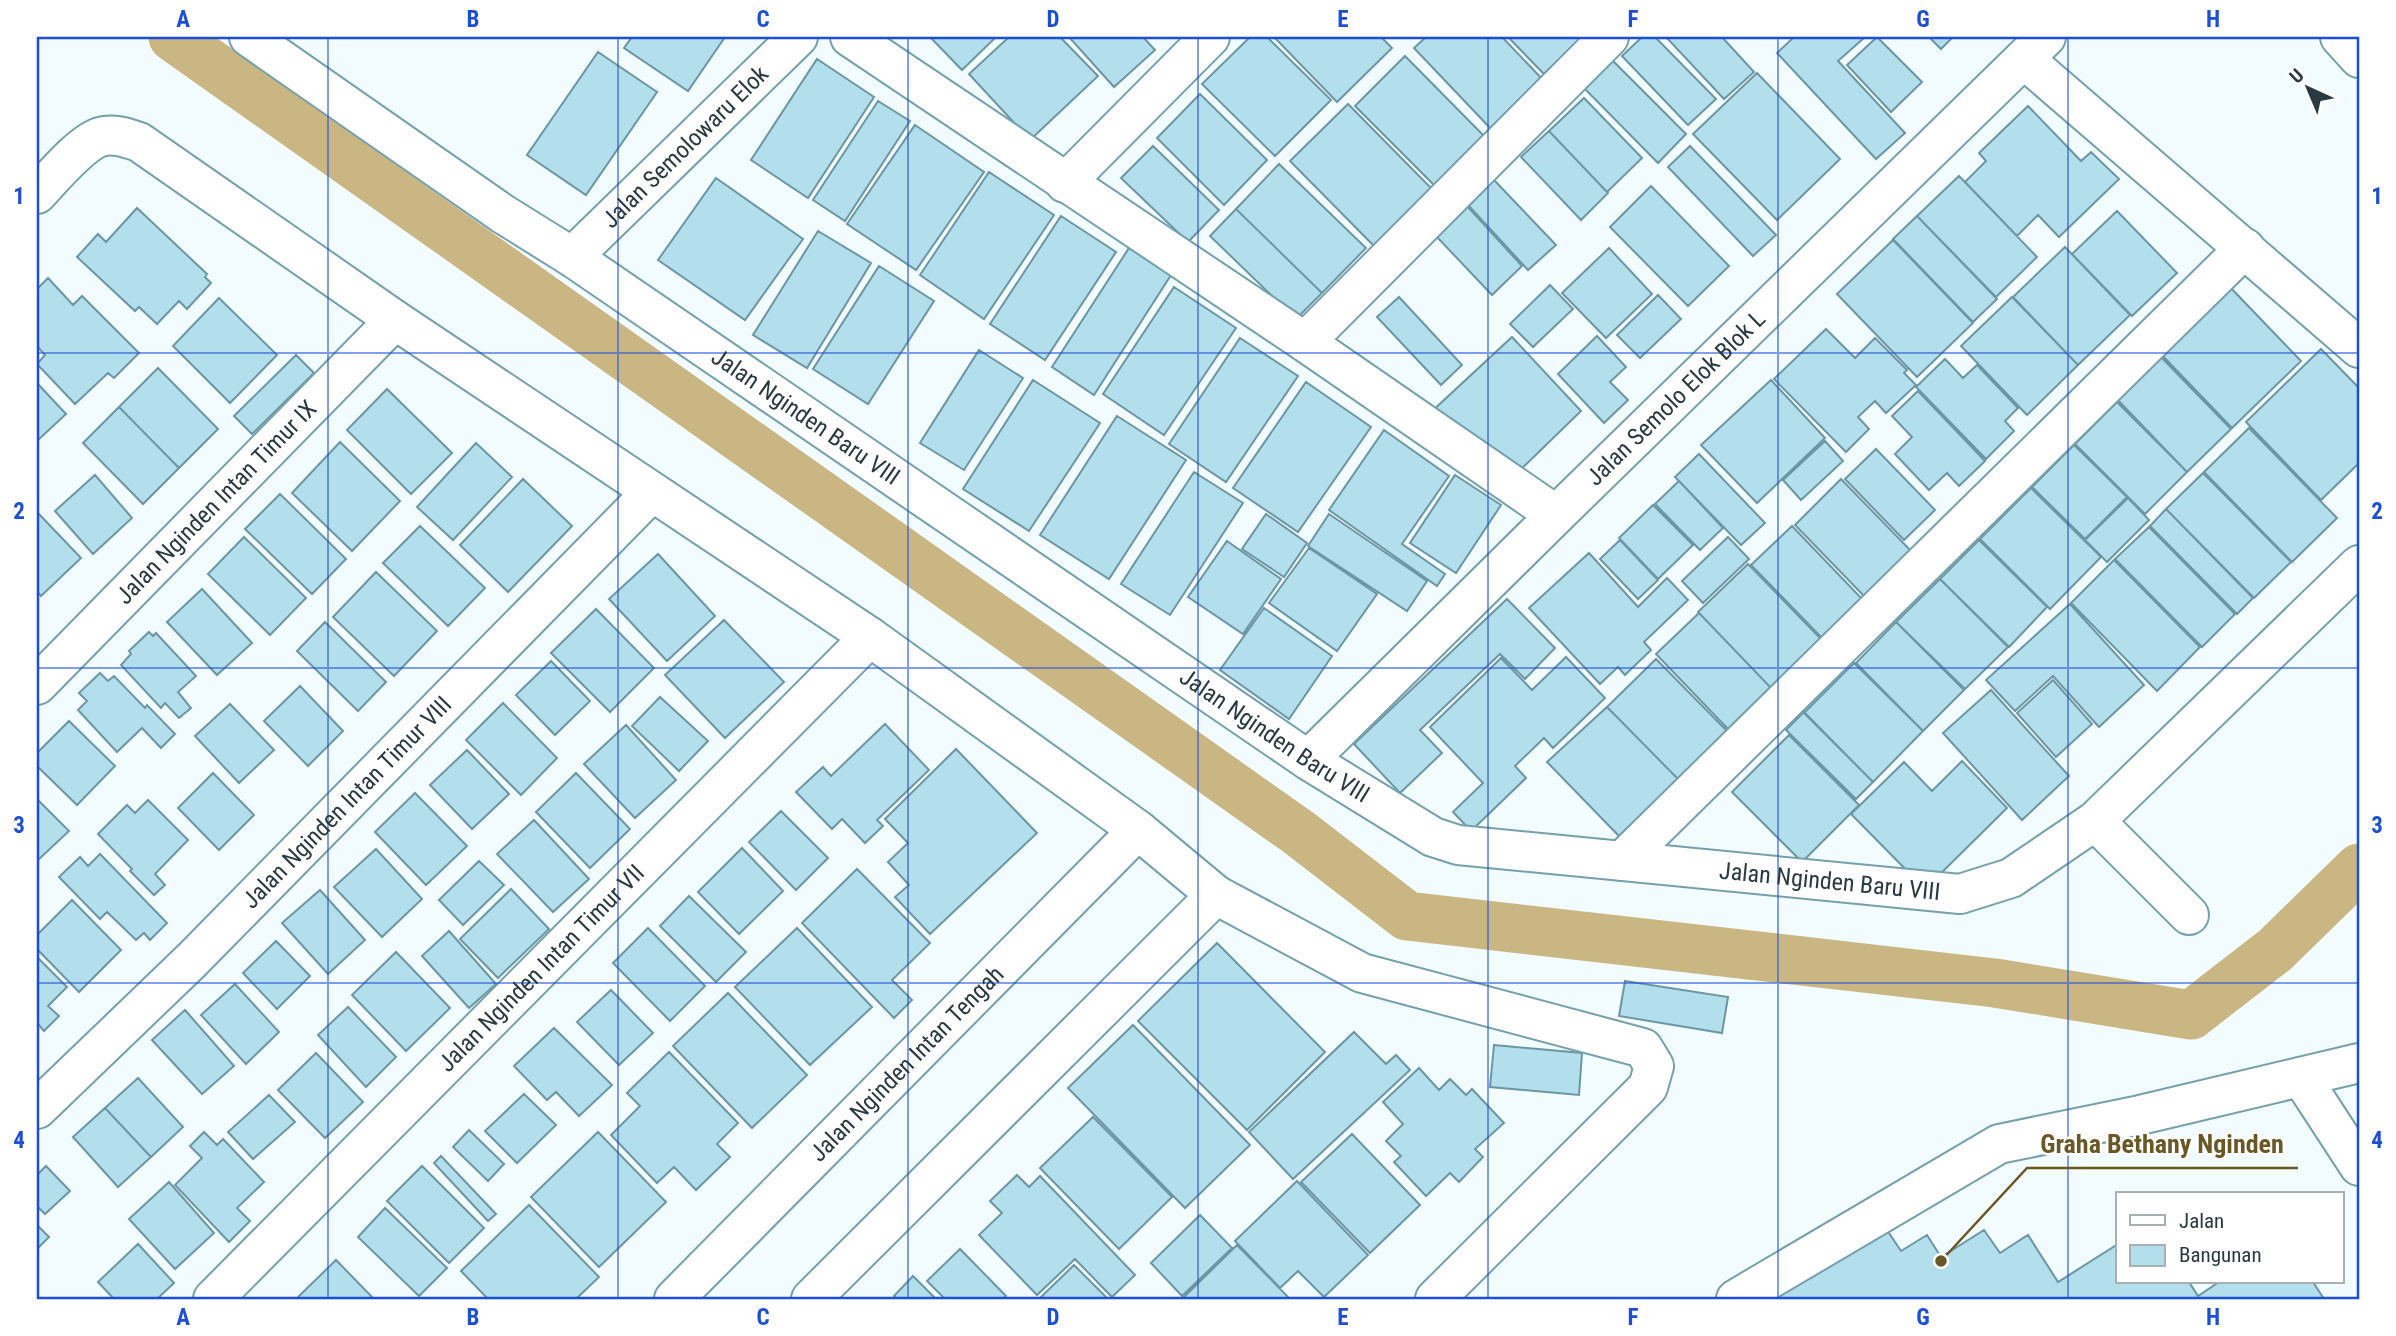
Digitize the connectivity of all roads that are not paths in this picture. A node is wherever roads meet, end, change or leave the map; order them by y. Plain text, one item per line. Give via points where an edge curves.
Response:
1 (249, 37) edge
2 (798, 37) edge
3 (849, 37) edge
4 (1210, 37) edge
5 (1609, 37) edge
6 (2340, 37) edge
7 (2035, 48) edge
8 (2359, 58) edge
9 (1065, 183) junction
10 (37, 194) edge
11 (2245, 248) junction
12 (572, 257) junction
13 (395, 320) junction
14 (1305, 342) junction
15 (2359, 348) edge
16 (652, 492) junction
17 (1556, 515) junction
18 (2359, 565) edge
19 (870, 637) junction
20 (37, 685) edge
21 (1308, 760) junction
22 (2095, 821) junction
23 (1138, 830) junction
24 (1622, 861) junction
25 (1216, 895) junction
26 (2189, 915) dead end
27 (2359, 1063) edge
28 (2301, 1077) junction
29 (37, 1110) edge
30 (2359, 1166) edge
31 (213, 1299) edge
32 (674, 1299) edge
33 (811, 1299) edge
34 (1435, 1299) edge
35 (1736, 1299) edge

1 - 12 street, Jalan Nginden Baru VIII via 502,214
2 - 12 street, Jalan Semolowaru Elok
3 - 9 street
4 - 9 street
5 - 14 street
6 - 8 street
7 - 11 street
7 - 17 street, Jalan Semolo Elok Blok L
9 - 14 street
10 - 13 street via 82,148 99,138 120,136 139,142
11 - 15 street
11 - 24 street
12 - 21 street, Jalan Nginden Baru VIII
13 - 16 street
13 - 20 street, Jalan Nginden Intan Timur IX
14 - 17 street
16 - 19 street
16 - 29 street, Jalan Nginden Intan Timur VIII via 192,960
17 - 21 street, Jalan Semolo Elok Blok L
18 - 22 street, Jalan Nginden Baru VIII
19 - 23 street
19 - 31 street, Jalan Nginden Intan Timur VII
21 - 24 street, Jalan Nginden Baru VIII via 1433,837 1458,845
22 - 24 street, Jalan Nginden Baru VIII via 2011,878 1959,894
22 - 26 street
23 - 25 street
23 - 32 street, Jalan Nginden Intan Tengah
25 - 33 street
25 - 34 street via 1362,973 1643,1048 1654,1066 1648,1087
27 - 28 street
28 - 30 street
28 - 35 street via 1999,1144

